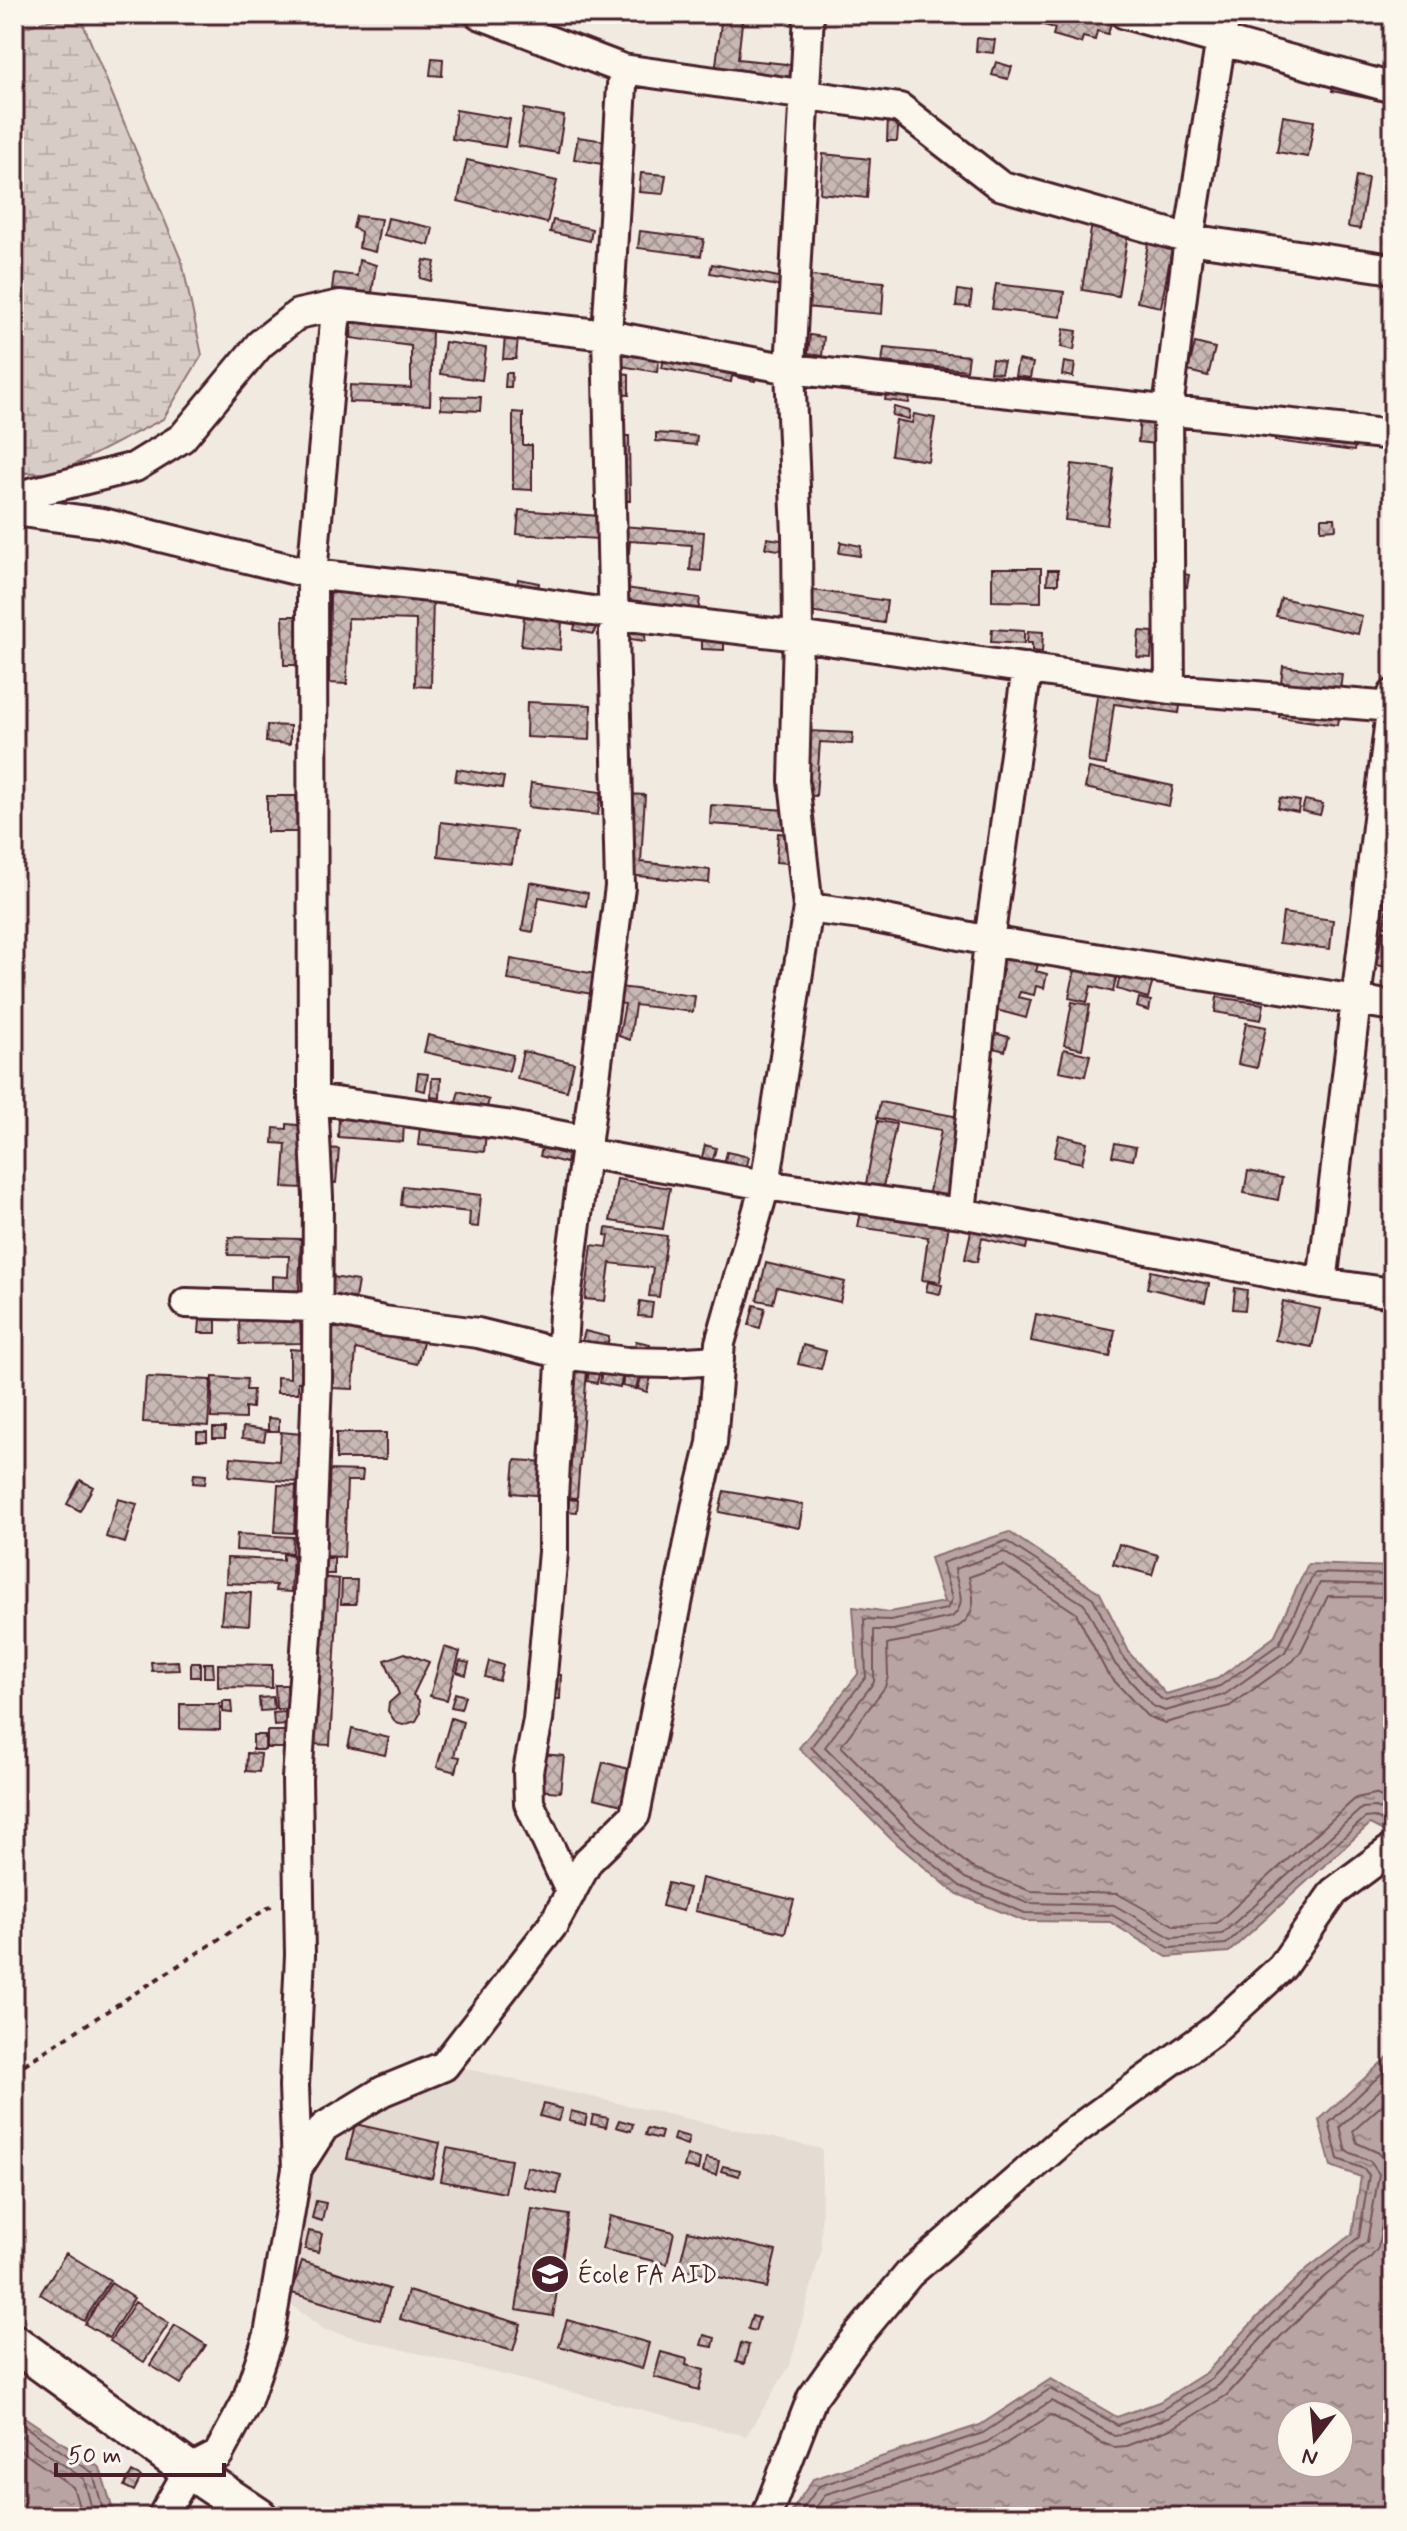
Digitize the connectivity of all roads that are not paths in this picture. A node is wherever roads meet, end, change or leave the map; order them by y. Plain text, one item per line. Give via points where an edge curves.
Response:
1 (479, 14) edge
2 (809, 14) edge
3 (1125, 14) edge
4 (1222, 28) edge
5 (623, 69) junction
6 (1393, 88) edge
7 (805, 94) junction
8 (1189, 239) junction
9 (1393, 269) edge
10 (340, 305) junction
11 (607, 335) junction
12 (790, 369) junction
13 (1168, 409) junction
14 (1393, 435) edge
15 (14, 497) edge
16 (14, 511) edge
17 (312, 574) junction
18 (612, 614) junction
19 (798, 636) junction
20 (1027, 668) junction
21 (1170, 689) junction
22 (1393, 702) edge
23 (808, 908) junction
24 (989, 941) junction
25 (1357, 999) junction
26 (1393, 1006) edge
27 (313, 1099) junction
28 (586, 1147) junction
29 (765, 1185) junction
30 (961, 1213) junction
31 (1322, 1283) junction
32 (1393, 1293) edge
33 (186, 1303) dead end
34 (317, 1307) junction
35 (563, 1354) junction
36 (719, 1360) junction
37 (1393, 1848) edge
38 (571, 1893) junction
39 (297, 2169) junction
40 (14, 2343) edge
41 (189, 2470) junction
42 (162, 2517) edge
43 (259, 2517) edge
44 (766, 2517) edge

1 - 5 street
2 - 7 street
3 - 4 street
4 - 6 street
4 - 8 street
5 - 7 street
5 - 11 street
7 - 8 street via 900,108 999,185
7 - 12 street
8 - 9 street
8 - 13 street
10 - 11 street
10 - 15 street via 298,314 260,344 182,438 135,467
10 - 17 street
11 - 12 street
11 - 18 street
12 - 13 street
12 - 19 street
13 - 14 street
13 - 21 street
16 - 17 street via 103,523
17 - 18 street
17 - 27 street
18 - 19 street
18 - 28 street via 620,887
19 - 20 street
19 - 23 street via 794,781
20 - 21 street
20 - 24 street
21 - 22 street
22 - 25 street
23 - 24 street
23 - 29 street
24 - 25 street
24 - 30 street
25 - 26 street
25 - 31 street
27 - 28 street via 506,1125
27 - 34 street
28 - 29 street
28 - 35 street
29 - 30 street
29 - 36 street
30 - 31 street
31 - 32 street
33 - 34 street
34 - 35 street via 478,1333
34 - 39 street via 308,1621 297,1779
35 - 36 street via 655,1363
35 - 38 street via 553,1552 538,1720 528,1771 529,1803
36 - 38 street via 712,1443 635,1815 588,1861
37 - 44 street via 1334,1892 1282,1967 1210,2033 1069,2135 909,2274 812,2398
38 - 39 street via 553,1925 444,2066 383,2091 324,2127
39 - 41 street via 269,2335 246,2403 218,2455
40 - 41 main road
41 - 42 street
41 - 43 main road

